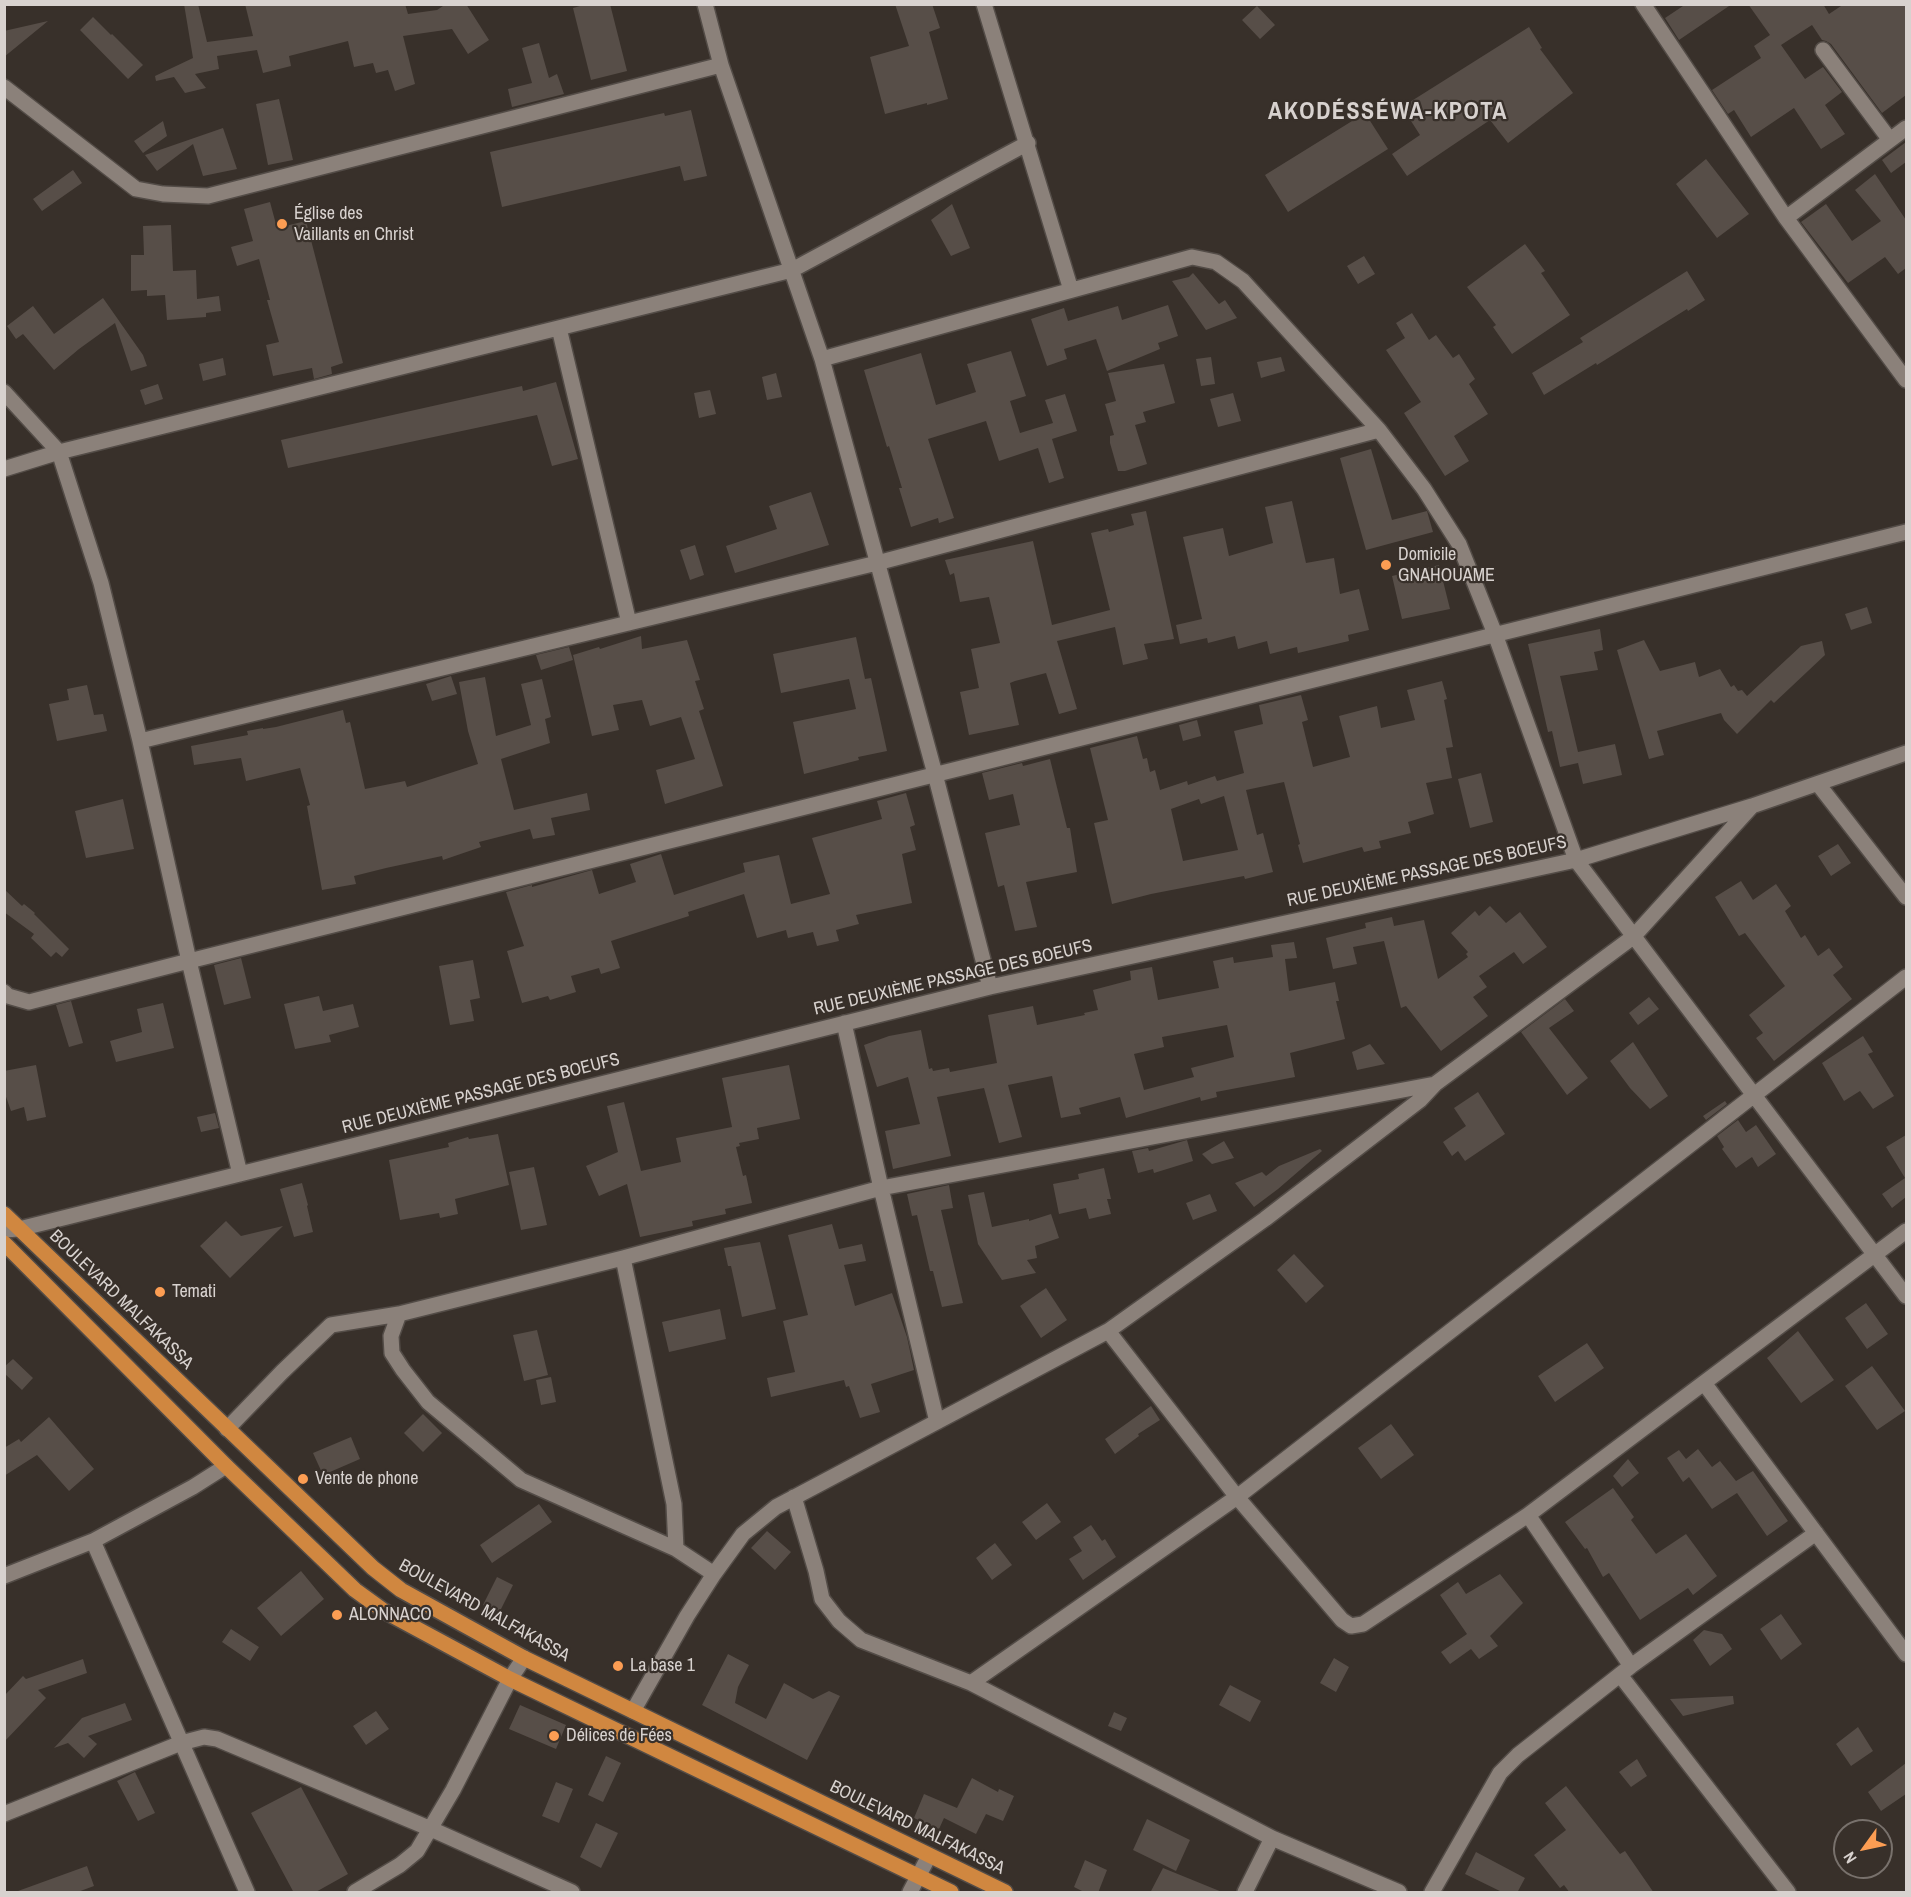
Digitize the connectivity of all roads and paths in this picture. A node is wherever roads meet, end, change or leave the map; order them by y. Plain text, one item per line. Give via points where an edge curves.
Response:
1 (705, 4) edge
2 (984, 4) edge
3 (1643, 4) edge
4 (1823, 50) dead end
5 (721, 65) junction
6 (4, 87) edge
7 (1906, 128) edge
8 (1890, 140) junction
9 (1028, 142) junction
10 (1786, 218) junction
11 (792, 270) junction
12 (1071, 290) junction
13 (559, 328) junction
14 (822, 359) junction
15 (1906, 380) edge
16 (4, 392) edge
17 (1379, 430) junction
18 (59, 452) junction
19 (4, 469) edge
20 (1906, 532) edge
21 (878, 563) junction
22 (629, 623) junction
23 (1495, 634) junction
24 (140, 741) junction
25 (1906, 753) edge
26 (935, 774) junction
27 (1818, 784) junction
28 (1752, 806) junction
29 (1576, 860) junction
30 (1906, 897) edge
31 (1633, 937) junction
32 (189, 961) junction
33 (1906, 977) edge
34 (990, 987) junction
35 (4, 992) edge
36 (844, 1023) junction
37 (1435, 1084) junction
38 (1754, 1094) junction
39 (240, 1174) junction
40 (881, 1188) junction
41 (4, 1214) edge
42 (12, 1229) edge
43 (1906, 1231) edge
44 (4, 1243) edge
45 (1875, 1255) junction
46 (623, 1258) junction
47 (1906, 1296) edge
48 (399, 1314) junction
49 (1108, 1331) junction
50 (1704, 1383) junction
51 (937, 1422) junction
52 (227, 1429) junction
53 (226, 1466) junction
54 (794, 1497) junction
55 (1237, 1497) junction
56 (1527, 1515) junction
57 (1816, 1533) junction
58 (93, 1541) junction
59 (676, 1549) junction
60 (714, 1574) junction
61 (4, 1576) edge
62 (1906, 1654) edge
63 (524, 1658) junction
64 (1625, 1671) junction
65 (510, 1680) junction
66 (971, 1683) junction
67 (633, 1711) junction
68 (181, 1743) junction
69 (4, 1814) edge
70 (431, 1829) junction
71 (1272, 1838) junction
72 (929, 1856) junction
73 (918, 1877) junction
74 (247, 1893) edge
75 (355, 1893) edge
76 (572, 1893) edge
77 (910, 1893) edge
78 (951, 1893) edge
79 (1005, 1893) edge
80 (1245, 1893) edge
81 (1399, 1893) edge
82 (1432, 1893) edge
83 (1788, 1893) edge

1 - 5 street
2 - 9 street
3 - 10 street
4 - 8 street
5 - 6 street via 208,196 136,189
5 - 11 street
7 - 8 street
8 - 10 street
9 - 11 street
9 - 12 street
10 - 15 street
11 - 13 street
11 - 14 street
12 - 14 street
12 - 17 street via 1192,256 1216,262 1243,281
13 - 18 street
13 - 22 street
14 - 21 street
16 - 18 street
17 - 21 street
17 - 23 street via 1424,489 1458,544
18 - 19 street
18 - 24 street via 104,593
20 - 23 street
21 - 22 street
21 - 26 street
22 - 24 street
23 - 26 street
23 - 29 street
24 - 32 street
25 - 27 street, RUE DEUXIÈME PASSAGE DES BOEUFS
26 - 32 street
26 - 34 street
27 - 28 street, RUE DEUXIÈME PASSAGE DES BOEUFS
27 - 30 street
28 - 29 street, RUE DEUXIÈME PASSAGE DES BOEUFS
28 - 31 street
29 - 31 street
29 - 34 street, RUE DEUXIÈME PASSAGE DES BOEUFS
31 - 37 street
31 - 38 street
32 - 35 street via 28,1002
32 - 39 street
33 - 38 street
34 - 36 street, RUE DEUXIÈME PASSAGE DES BOEUFS
36 - 39 street, RUE DEUXIÈME PASSAGE DES BOEUFS
36 - 40 street
37 - 40 street
37 - 49 street via 1420,1100 1265,1219
38 - 45 street
38 - 55 street
39 - 42 street, RUE DEUXIÈME PASSAGE DES BOEUFS
40 - 46 street
40 - 51 street
41 - 42 main road, BOULEVARD MALFAKASSA
42 - 52 main road, BOULEVARD MALFAKASSA
43 - 45 street
44 - 53 main road
45 - 47 street
45 - 50 street
46 - 48 street
46 - 59 street via 674,1504
48 - 52 street via 331,1325
48 - 59 street via 391,1336 392,1353 428,1402 521,1480
49 - 51 street
49 - 55 street
50 - 56 street
50 - 57 street
51 - 54 street
52 - 63 main road, BOULEVARD MALFAKASSA via 401,1590
53 - 58 street
53 - 65 main road via 356,1590 384,1611
54 - 60 street via 743,1534
54 - 66 street via 822,1599 839,1621 861,1640
55 - 56 street via 1351,1626 1363,1624
55 - 66 street
56 - 64 street
57 - 62 street
57 - 64 street
58 - 61 street
58 - 68 street
59 - 60 street
60 - 67 street
63 - 65 street
63 - 67 main road, BOULEVARD MALFAKASSA
64 - 82 street via 1500,1773
64 - 83 street
65 - 70 street
65 - 73 main road
66 - 71 street
67 - 72 main road, BOULEVARD MALFAKASSA
68 - 69 street
68 - 70 street via 204,1737 217,1739
68 - 74 street
70 - 75 street via 417,1851
70 - 76 street
71 - 80 street
71 - 81 street
72 - 73 street
72 - 79 main road, BOULEVARD MALFAKASSA
73 - 77 street
73 - 78 main road

